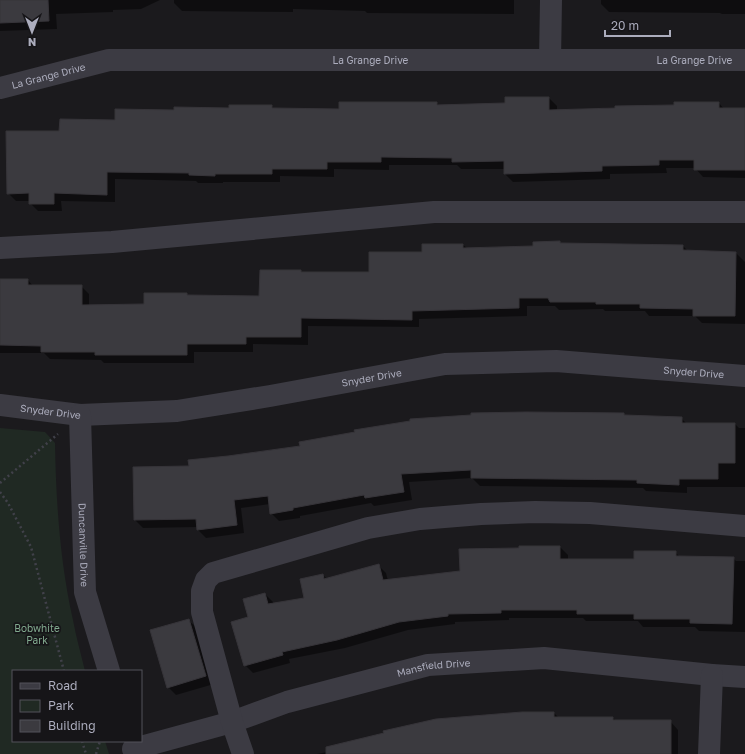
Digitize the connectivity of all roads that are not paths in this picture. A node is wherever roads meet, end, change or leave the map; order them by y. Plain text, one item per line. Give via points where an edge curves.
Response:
1 (551, 0) edge
2 (550, 60) junction
3 (745, 60) edge
4 (0, 88) edge
5 (745, 212) edge
6 (0, 248) edge
7 (745, 376) edge
8 (0, 405) edge
9 (80, 415) junction
10 (745, 526) edge
11 (109, 670) edge
12 (712, 675) junction
13 (745, 677) edge
14 (232, 722) junction
15 (132, 748) edge
16 (243, 754) edge
17 (709, 754) edge

1 - 2 street
2 - 3 street, La Grange Drive
2 - 4 street, La Grange Drive via 110,60
5 - 6 street via 434,212 112,242
7 - 9 street, Snyder Drive via 556,361 445,364 177,411
8 - 9 street, Snyder Drive
9 - 11 street, Duncanville Drive via 85,592
10 - 14 street via 590,513 474,514 420,519 368,528 213,573 206,580 202,591 202,612
12 - 13 street, Mansfield Drive
12 - 14 street, Mansfield Drive via 544,658 428,665 287,702
12 - 17 street
14 - 15 street, Mansfield Drive
14 - 16 street

